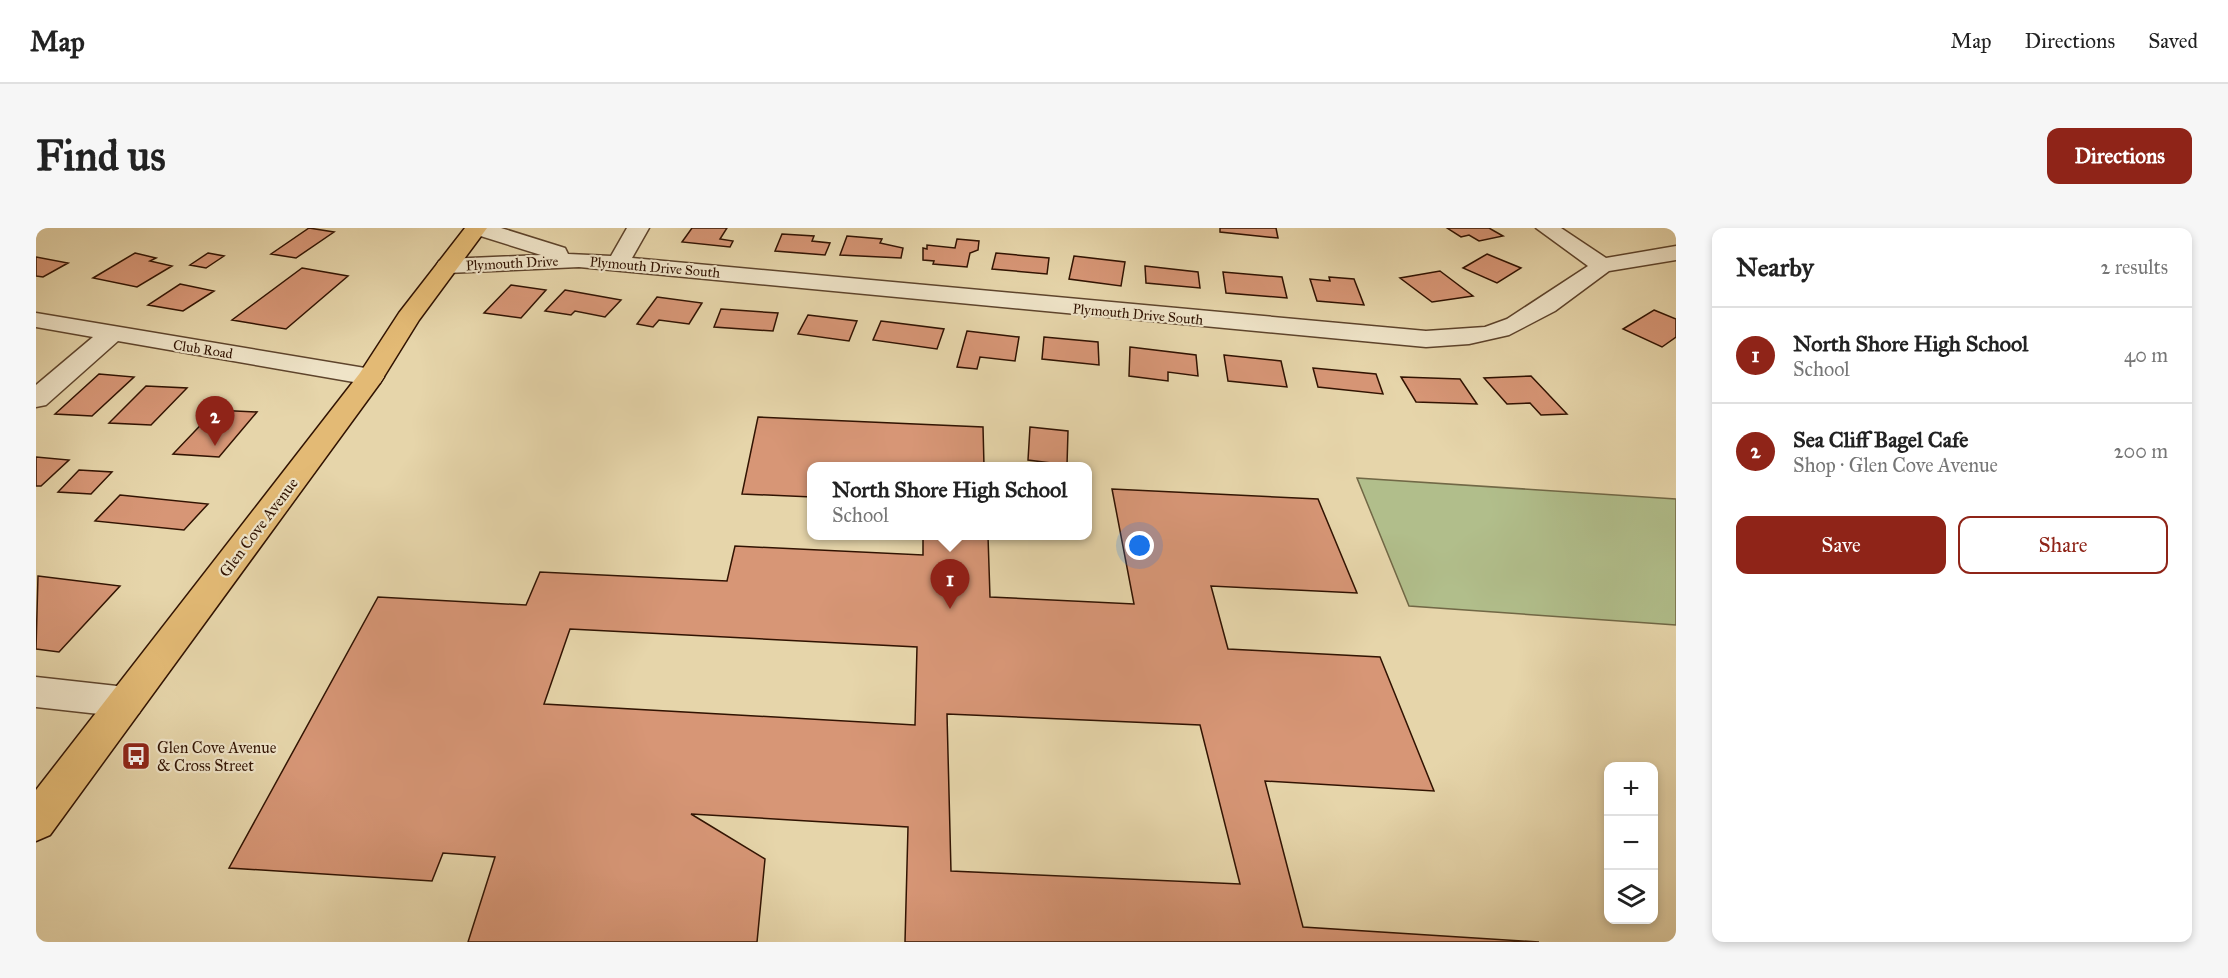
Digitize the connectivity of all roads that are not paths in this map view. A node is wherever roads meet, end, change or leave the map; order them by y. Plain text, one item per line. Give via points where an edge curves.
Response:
1 (477, 228) edge
2 (638, 228) edge
3 (1547, 228) edge
4 (1676, 253) edge
5 (579, 260) junction
6 (618, 263) junction
7 (1602, 265) junction
8 (447, 266) junction
9 (36, 320) edge
10 (112, 334) junction
11 (371, 377) junction
12 (36, 399) edge
13 (36, 692) edge
14 (126, 702) junction
15 (36, 822) edge

1 - 5 street, Plymouth Drive
1 - 8 main road, Glen Cove Avenue
2 - 6 street
3 - 7 street
4 - 7 street
5 - 6 street, Plymouth Drive South
5 - 8 street, Plymouth Drive
6 - 7 street, Plymouth Drive South via 1426,339 1470,338 1509,329 1591,278
8 - 11 main road, Glen Cove Avenue
9 - 10 street, Club Road
10 - 11 street, Club Road
10 - 12 street
11 - 14 main road, Glen Cove Avenue
13 - 14 street
14 - 15 main road, Glen Cove Avenue

